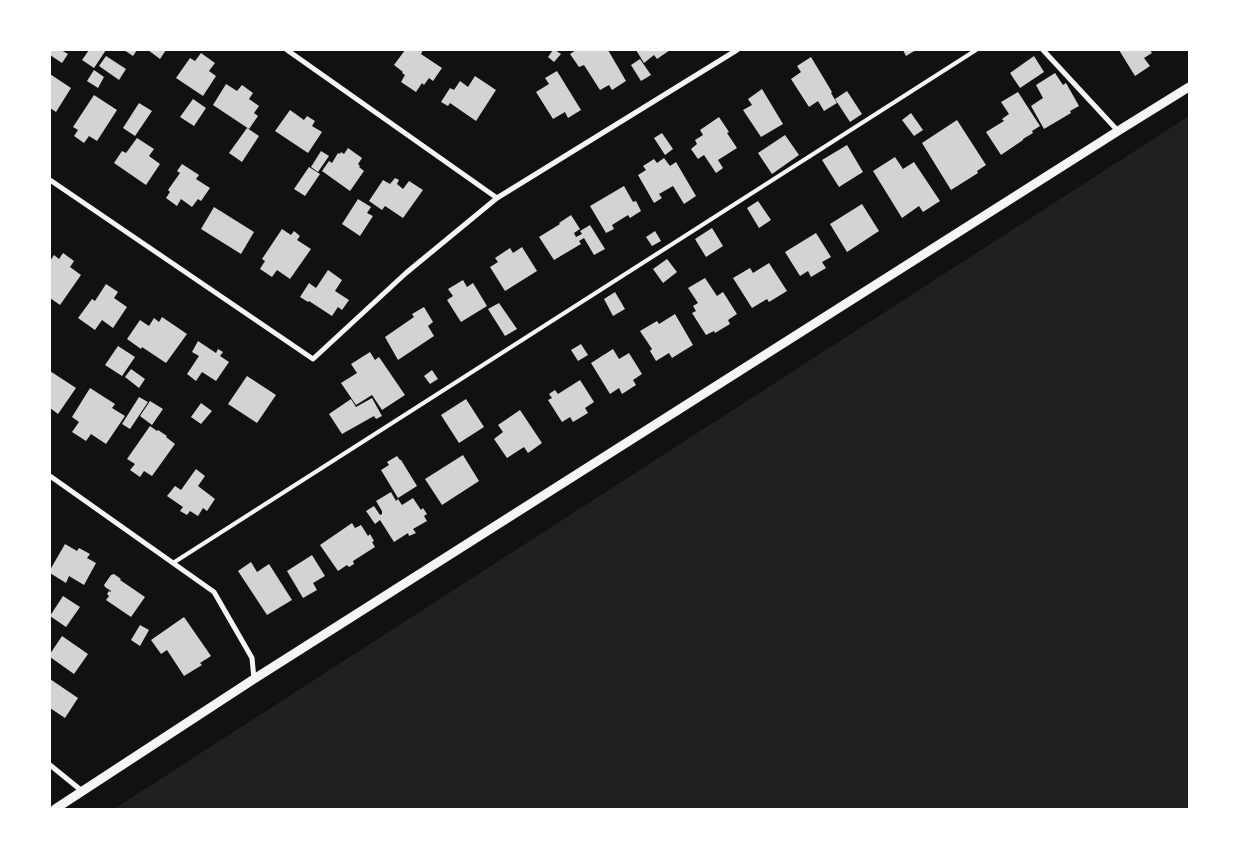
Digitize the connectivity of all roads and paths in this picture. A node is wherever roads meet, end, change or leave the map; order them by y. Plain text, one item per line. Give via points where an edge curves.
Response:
1 (287, 50) edge
2 (737, 50) edge
3 (976, 50) edge
4 (1043, 50) edge
5 (1189, 87) edge
6 (1118, 131) junction
7 (50, 180) edge
8 (497, 198) junction
9 (50, 476) edge
10 (173, 563) junction
11 (254, 679) junction
12 (50, 765) edge
13 (82, 792) junction
14 (56, 809) edge

1 - 8 street
2 - 8 street
3 - 10 lane
4 - 6 street
5 - 6 street
6 - 11 street
7 - 8 street via 313,359 406,273
9 - 10 street
10 - 11 street via 214,592 252,658
11 - 13 street
12 - 13 street
13 - 14 street

